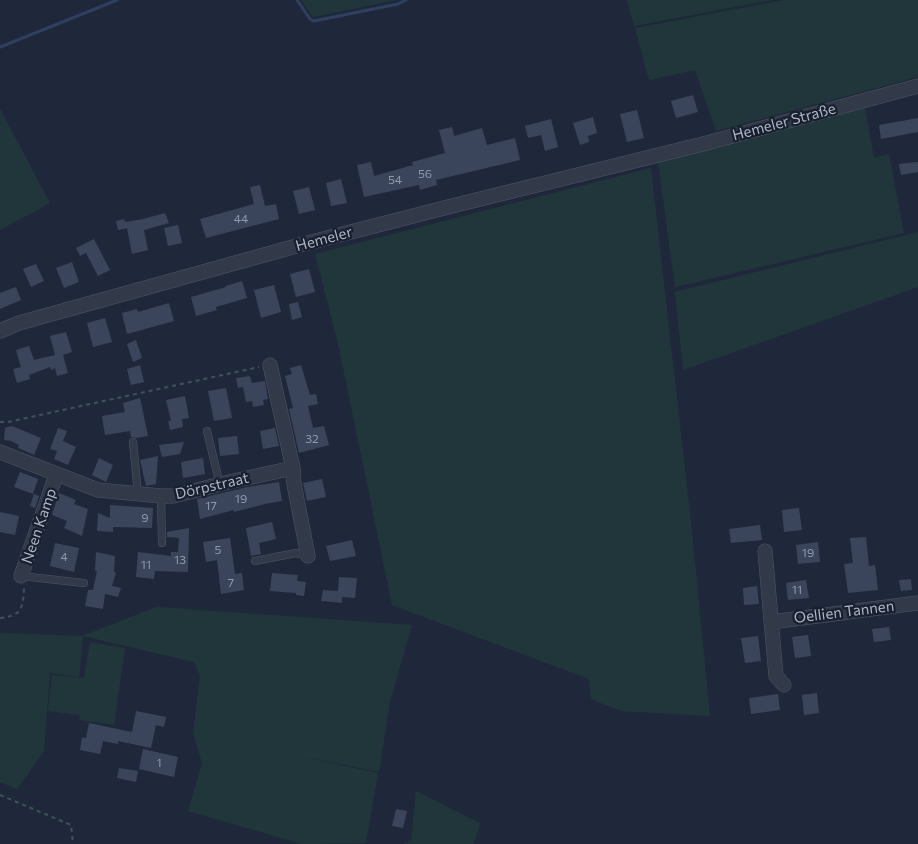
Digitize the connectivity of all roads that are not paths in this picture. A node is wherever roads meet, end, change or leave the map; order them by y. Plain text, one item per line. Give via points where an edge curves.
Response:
1 (918, 86) edge
2 (650, 158) joint
3 (0, 331) edge
4 (270, 365) road end
5 (207, 431) dead end
6 (133, 442) dead end
7 (0, 452) edge
8 (293, 468) junction
9 (56, 475) junction
10 (220, 485) junction
11 (138, 494) junction
12 (161, 496) junction
13 (162, 543) dead end
14 (765, 551) dead end
15 (308, 556) joint
16 (255, 561) dead end
17 (21, 576) joint
18 (84, 583) dead end
19 (918, 603) edge
20 (771, 622) junction
21 (784, 685) dead end

1 - 2 street, Hemeler Straße
2 - 3 street, Hemeler via 300,245 20,322
4 - 8 street
5 - 10 lane
6 - 11 lane
7 - 9 street, Dörpstraat
8 - 10 street, Dörpstraat
8 - 15 street
9 - 11 street, Dörpstraat via 98,490
9 - 17 street, Neen Kamp
10 - 12 street, Dörpstraat
11 - 12 street, Dörpstraat
12 - 13 lane
14 - 20 street
15 - 16 lane via 296,553
17 - 18 lane
19 - 20 street, Oellien Tannen
20 - 21 street via 776,676

